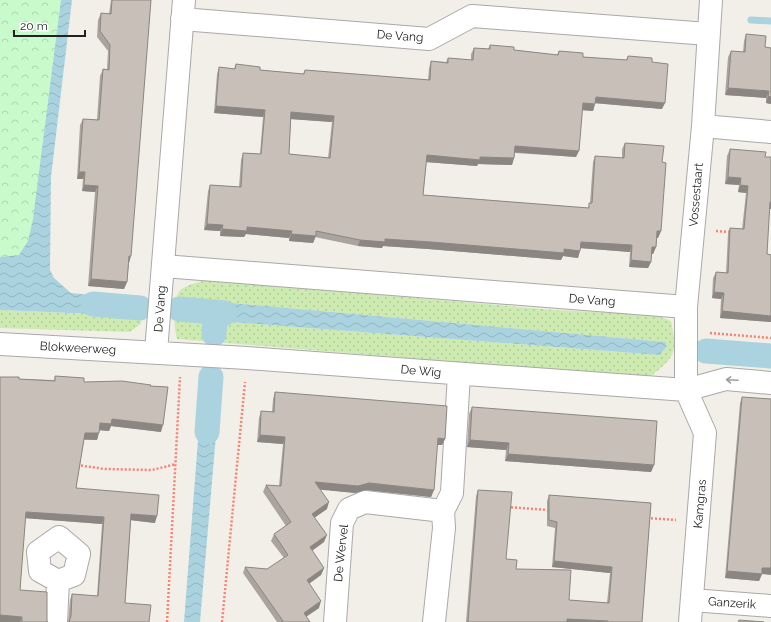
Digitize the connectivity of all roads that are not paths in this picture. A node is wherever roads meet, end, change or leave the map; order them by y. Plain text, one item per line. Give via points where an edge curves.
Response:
1 (711, 0) edge
2 (183, 10) edge
3 (708, 34) junction
4 (703, 126) junction
5 (771, 132) edge
6 (163, 266) junction
7 (686, 307) junction
8 (0, 344) edge
9 (156, 352) junction
10 (459, 374) junction
11 (771, 383) edge
12 (686, 390) junction
13 (443, 511) junction
14 (58, 581) dead end
15 (692, 600) junction
16 (771, 606) edge
17 (56, 622) edge
18 (335, 622) edge
19 (434, 622) edge
20 (690, 622) edge

1 - 3 street, Vossestaart
2 - 3 street, De Vang via 429,39 472,16
2 - 6 street, De Vang
3 - 4 street, Vossestaart
4 - 5 street
4 - 7 street, Vossestaart
6 - 7 street, De Vang
6 - 9 street, De Vang
7 - 12 street, Vossestaart
8 - 9 street, Blokweerweg
9 - 10 street, De Wig
10 - 12 street, De Wig
10 - 13 street via 452,493
11 -> 12 street, De Wig via 726,379
12 - 15 street, Kamgras via 705,433
13 - 18 street, De Wervel via 365,502 349,509 342,523
13 - 19 street via 444,528
14 - 17 street
15 - 16 street, Ganzerik
15 - 20 street, Kamgras

